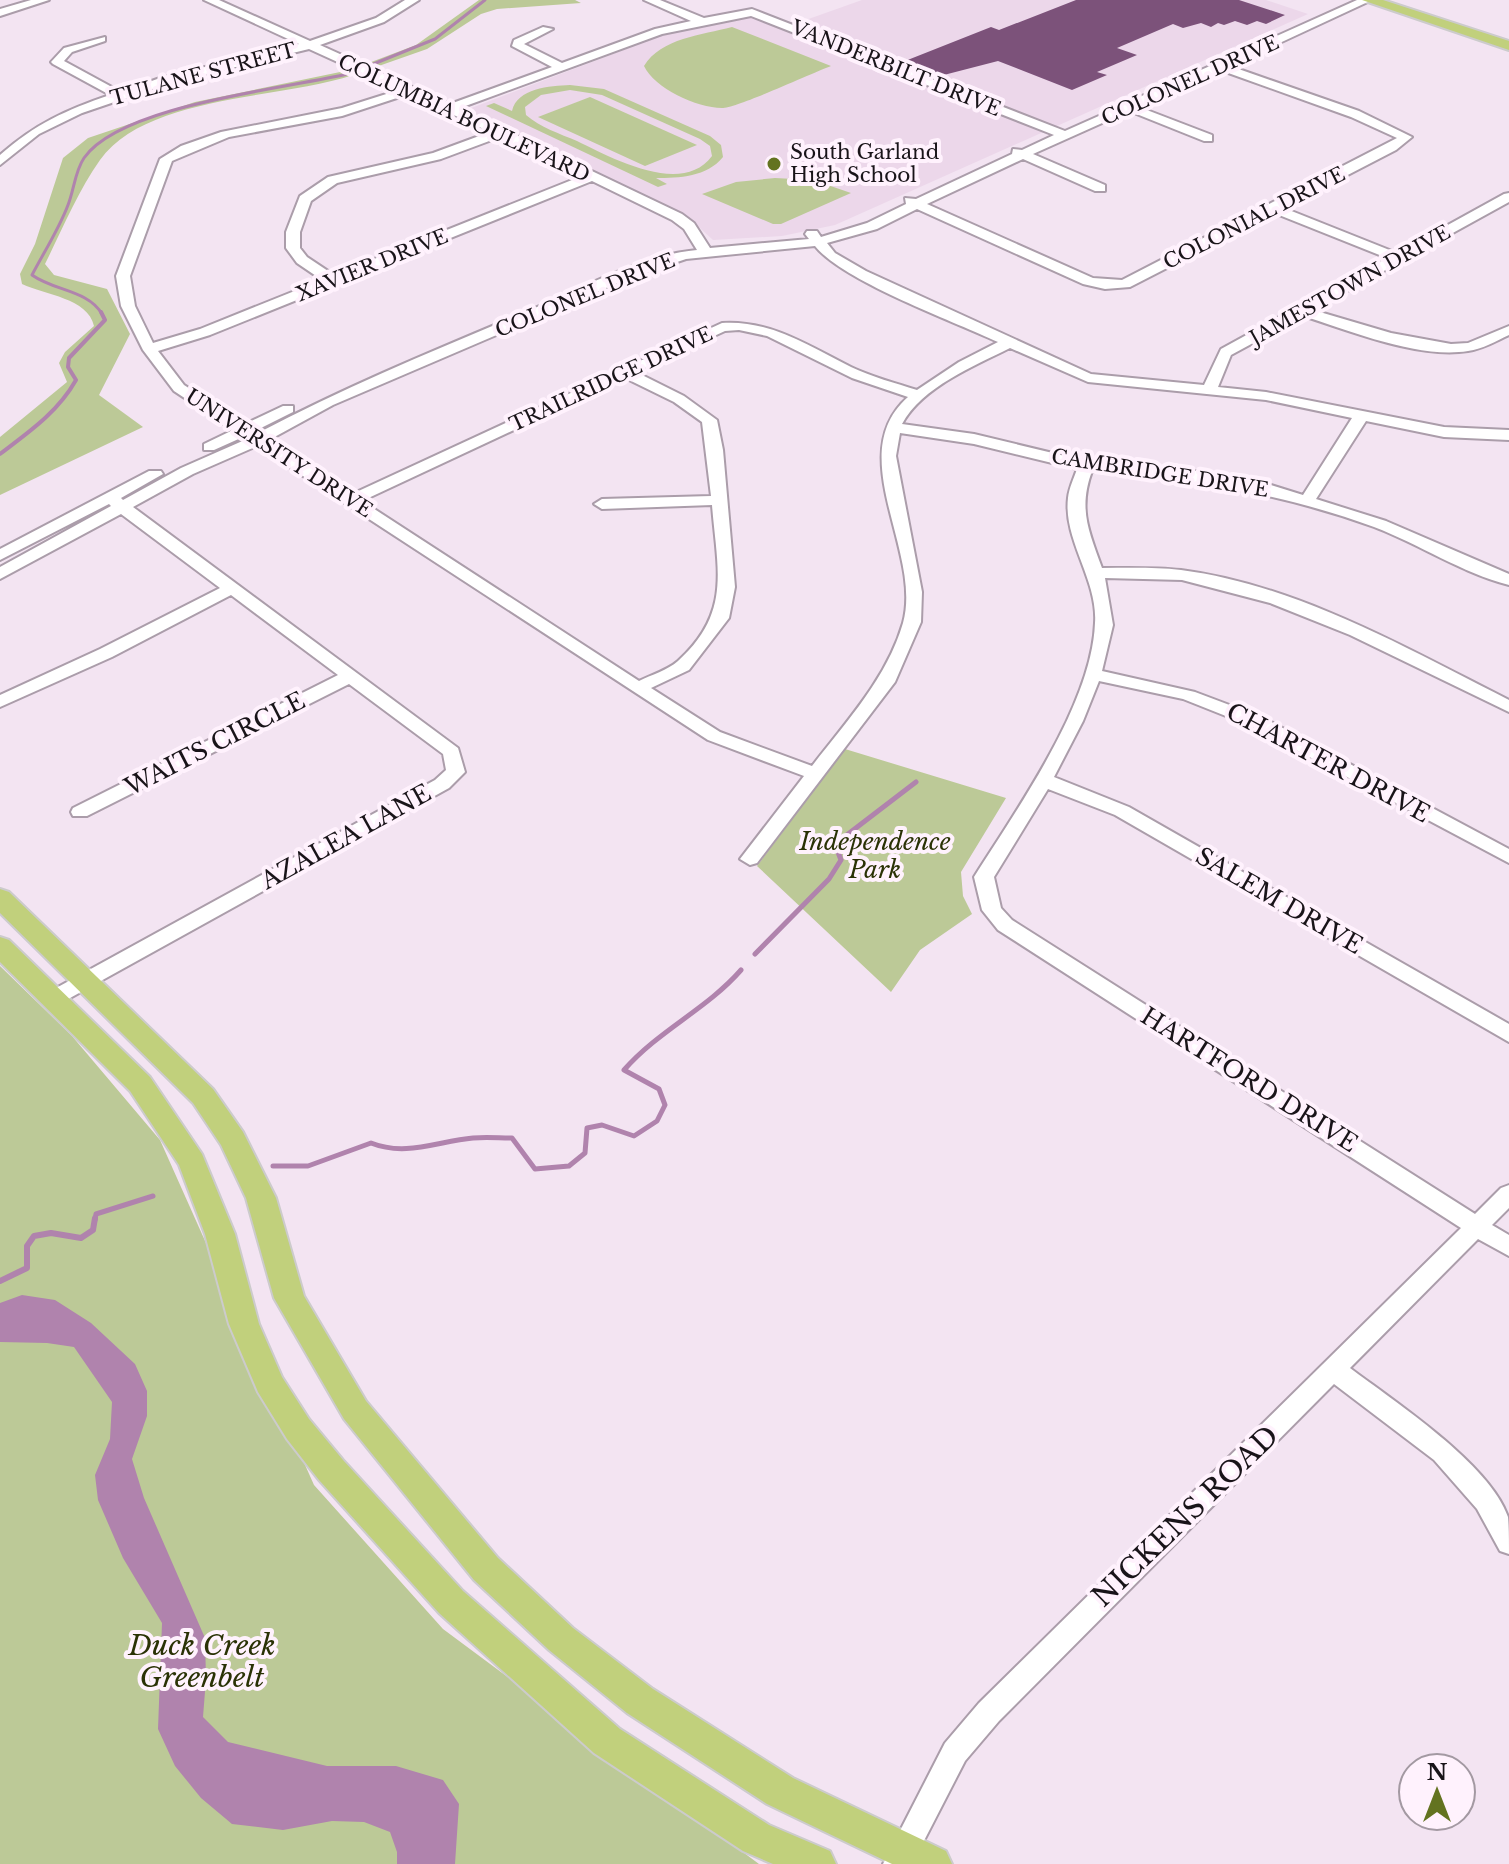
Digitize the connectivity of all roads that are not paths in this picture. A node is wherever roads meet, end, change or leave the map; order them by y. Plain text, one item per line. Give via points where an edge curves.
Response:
1 (43, 0) edge
2 (240, 0) edge
3 (413, 0) edge
4 (650, 0) edge
5 (1345, 0) edge
6 (1367, 0) edge
7 (1394, 0) edge
8 (216, 3) edge
9 (0, 13) edge
10 (701, 21) junction
11 (547, 29) dead end
12 (1473, 30) junction
13 (1509, 37) edge
14 (101, 39) dead end
15 (306, 46) junction
16 (1509, 46) edge
17 (1213, 64) junction
18 (562, 67) junction
19 (409, 90) junction
20 (120, 96) junction
21 (1123, 105) junction
22 (450, 108) junction
23 (1052, 130) junction
24 (501, 132) junction
25 (1067, 136) junction
26 (1208, 138) dead end
27 (0, 141) edge
28 (22, 142) junction
29 (1016, 152) junction
30 (0, 161) edge
31 (591, 177) junction
32 (1100, 188) dead end
33 (903, 197) junction
34 (1509, 197) edge
35 (918, 204) junction
36 (1273, 208) junction
37 (814, 238) junction
38 (703, 247) junction
39 (1399, 258) junction
40 (333, 281) junction
41 (1303, 311) junction
42 (1509, 330) edge
43 (1010, 342) junction
44 (151, 348) junction
45 (626, 373) junction
46 (1210, 389) junction
47 (919, 395) junction
48 (1361, 416) junction
49 (893, 427) junction
50 (243, 430) junction
51 (1509, 435) edge
52 (257, 440) junction
53 (1086, 466) junction
54 (351, 500) junction
55 (720, 500) junction
56 (1307, 500) junction
57 (117, 503) junction
58 (602, 504) dead end
59 (0, 555) edge
60 (1097, 573) junction
61 (0, 574) edge
62 (1509, 580) edge
63 (232, 588) junction
64 (1094, 675) junction
65 (350, 676) junction
66 (638, 688) junction
67 (0, 702) edge
68 (1509, 707) edge
69 (815, 774) junction
70 (1043, 780) junction
71 (80, 812) dead end
72 (1509, 857) edge
73 (750, 859) dead end
74 (0, 898) edge
75 (0, 946) edge
76 (87, 980) junction
77 (54, 998) junction
78 (1509, 1034) edge
79 (1509, 1194) edge
80 (1476, 1226) junction
81 (1509, 1247) edge
82 (1334, 1370) junction
83 (1509, 1543) edge
84 (912, 1860) edge
85 (817, 1864) edge

1 - 9 street
2 - 8 street
3 - 15 street, TULANE STREET via 380,20
4 - 10 street
5 - 17 street, COLONEL DRIVE
6 - 12 main road
6 - 17 street, COLONEL DRIVE
7 - 12 main road
8 - 15 street, COLUMBIA BOULEVARD
10 - 18 street, VANDERBILT DRIVE
10 - 23 street, VANDERBILT DRIVE via 760,14
11 - 18 street via 518,46
12 - 13 main road
12 - 16 main road
14 - 20 street via 68,50 57,62
15 - 19 street, COLUMBIA BOULEVARD
15 - 20 street, TULANE STREET
17 - 21 street, COLONEL DRIVE
17 - 36 street, COLONIAL DRIVE via 1406,137
18 - 22 street, VANDERBILT DRIVE
19 - 22 street, COLUMBIA BOULEVARD
19 - 44 street, UNIVERSITY DRIVE via 352,110 205,140 166,159 123,276 123,288
20 - 28 street, TULANE STREET via 53,120
21 - 23 street, COLONEL DRIVE
21 - 25 street, COLONEL DRIVE
21 - 26 street
22 - 24 street, COLUMBIA BOULEVARD
23 - 25 street, VANDERBILT DRIVE
23 - 29 street, COLONEL DRIVE
24 - 31 street, COLUMBIA BOULEVARD
24 - 40 street via 437,156 333,180 305,199 293,248
25 - 29 street, COLONEL DRIVE
27 - 28 street
28 - 30 street, TULANE STREET
29 - 32 street
29 - 33 street, COLONEL DRIVE
29 - 35 street, COLONEL DRIVE
31 - 38 street, COLUMBIA BOULEVARD via 677,217
31 - 40 street, XAVIER DRIVE
33 - 35 street, COLONIAL DRIVE
33 - 37 street, COLONEL DRIVE
34 - 39 street, JAMESTOWN DRIVE
35 - 36 street, COLONIAL DRIVE via 1105,285 1125,284
35 - 37 street, COLONEL DRIVE via 872,226
36 - 39 street
37 - 38 street, COLONEL DRIVE
37 - 43 street via 830,256 861,274
38 - 50 street, COLONEL DRIVE via 647,254 619,265
38 - 52 street, COLONEL DRIVE via 651,264 328,402
39 - 41 street, JAMESTOWN DRIVE
40 - 44 street, XAVIER DRIVE
41 - 42 street via 1449,349 1472,346
41 - 46 street, JAMESTOWN DRIVE via 1226,352
43 - 46 street via 1088,378
43 - 47 street
44 - 50 street, UNIVERSITY DRIVE via 179,388
45 - 47 street, TRAILRIDGE DRIVE via 722,327 746,325 851,372
45 - 54 street, TRAILRIDGE DRIVE
45 - 55 street via 709,420
46 - 48 street
47 - 49 street
48 - 51 street via 1444,432
48 - 56 street
49 - 53 street, CAMBRIDGE DRIVE via 974,439
49 - 69 street via 888,456 914,592 912,622 886,682
50 - 52 street, UNIVERSITY DRIVE
50 - 57 street, COLONEL DRIVE
52 - 54 street, UNIVERSITY DRIVE
52 - 57 street, COLONEL DRIVE
53 - 56 street, CAMBRIDGE DRIVE via 1227,480
53 - 60 street via 1076,506
54 - 66 street, UNIVERSITY DRIVE
55 - 58 street
55 - 66 street via 727,587 721,618 683,666
56 - 62 street, CAMBRIDGE DRIVE via 1380,524
57 - 59 street, COLONEL DRIVE
57 - 61 street, COLONEL DRIVE
57 - 63 street, AZALEA LANE
60 - 64 street via 1104,623
60 - 68 street via 1196,578 1285,604 1404,654
63 - 65 street, AZALEA LANE
63 - 67 street
64 - 70 street
64 - 72 street, CHARTER DRIVE via 1223,707
65 - 71 street, WAITS CIRCLE
65 - 76 street, AZALEA LANE via 452,752 456,772
66 - 69 street, UNIVERSITY DRIVE via 714,736
69 - 73 street
70 - 78 street, SALEM DRIVE via 1122,811
70 - 80 street, HARTFORD DRIVE via 984,877 992,910 1005,925
74 - 76 main road
75 - 77 main road
76 - 77 street, AZALEA LANE
76 - 84 main road via 203,1096 233,1140 261,1198 298,1315 355,1410 486,1569 561,1639 640,1701 780,1791
77 - 85 main road via 140,1084 192,1162 220,1234 244,1324 269,1383 324,1462 451,1602 607,1741 756,1838
79 - 80 street, NICKENS ROAD
80 - 81 street, HARTFORD DRIVE
80 - 82 street, NICKENS ROAD
82 - 83 street via 1443,1452 1486,1501
82 - 84 street, NICKENS ROAD via 989,1712 955,1752

